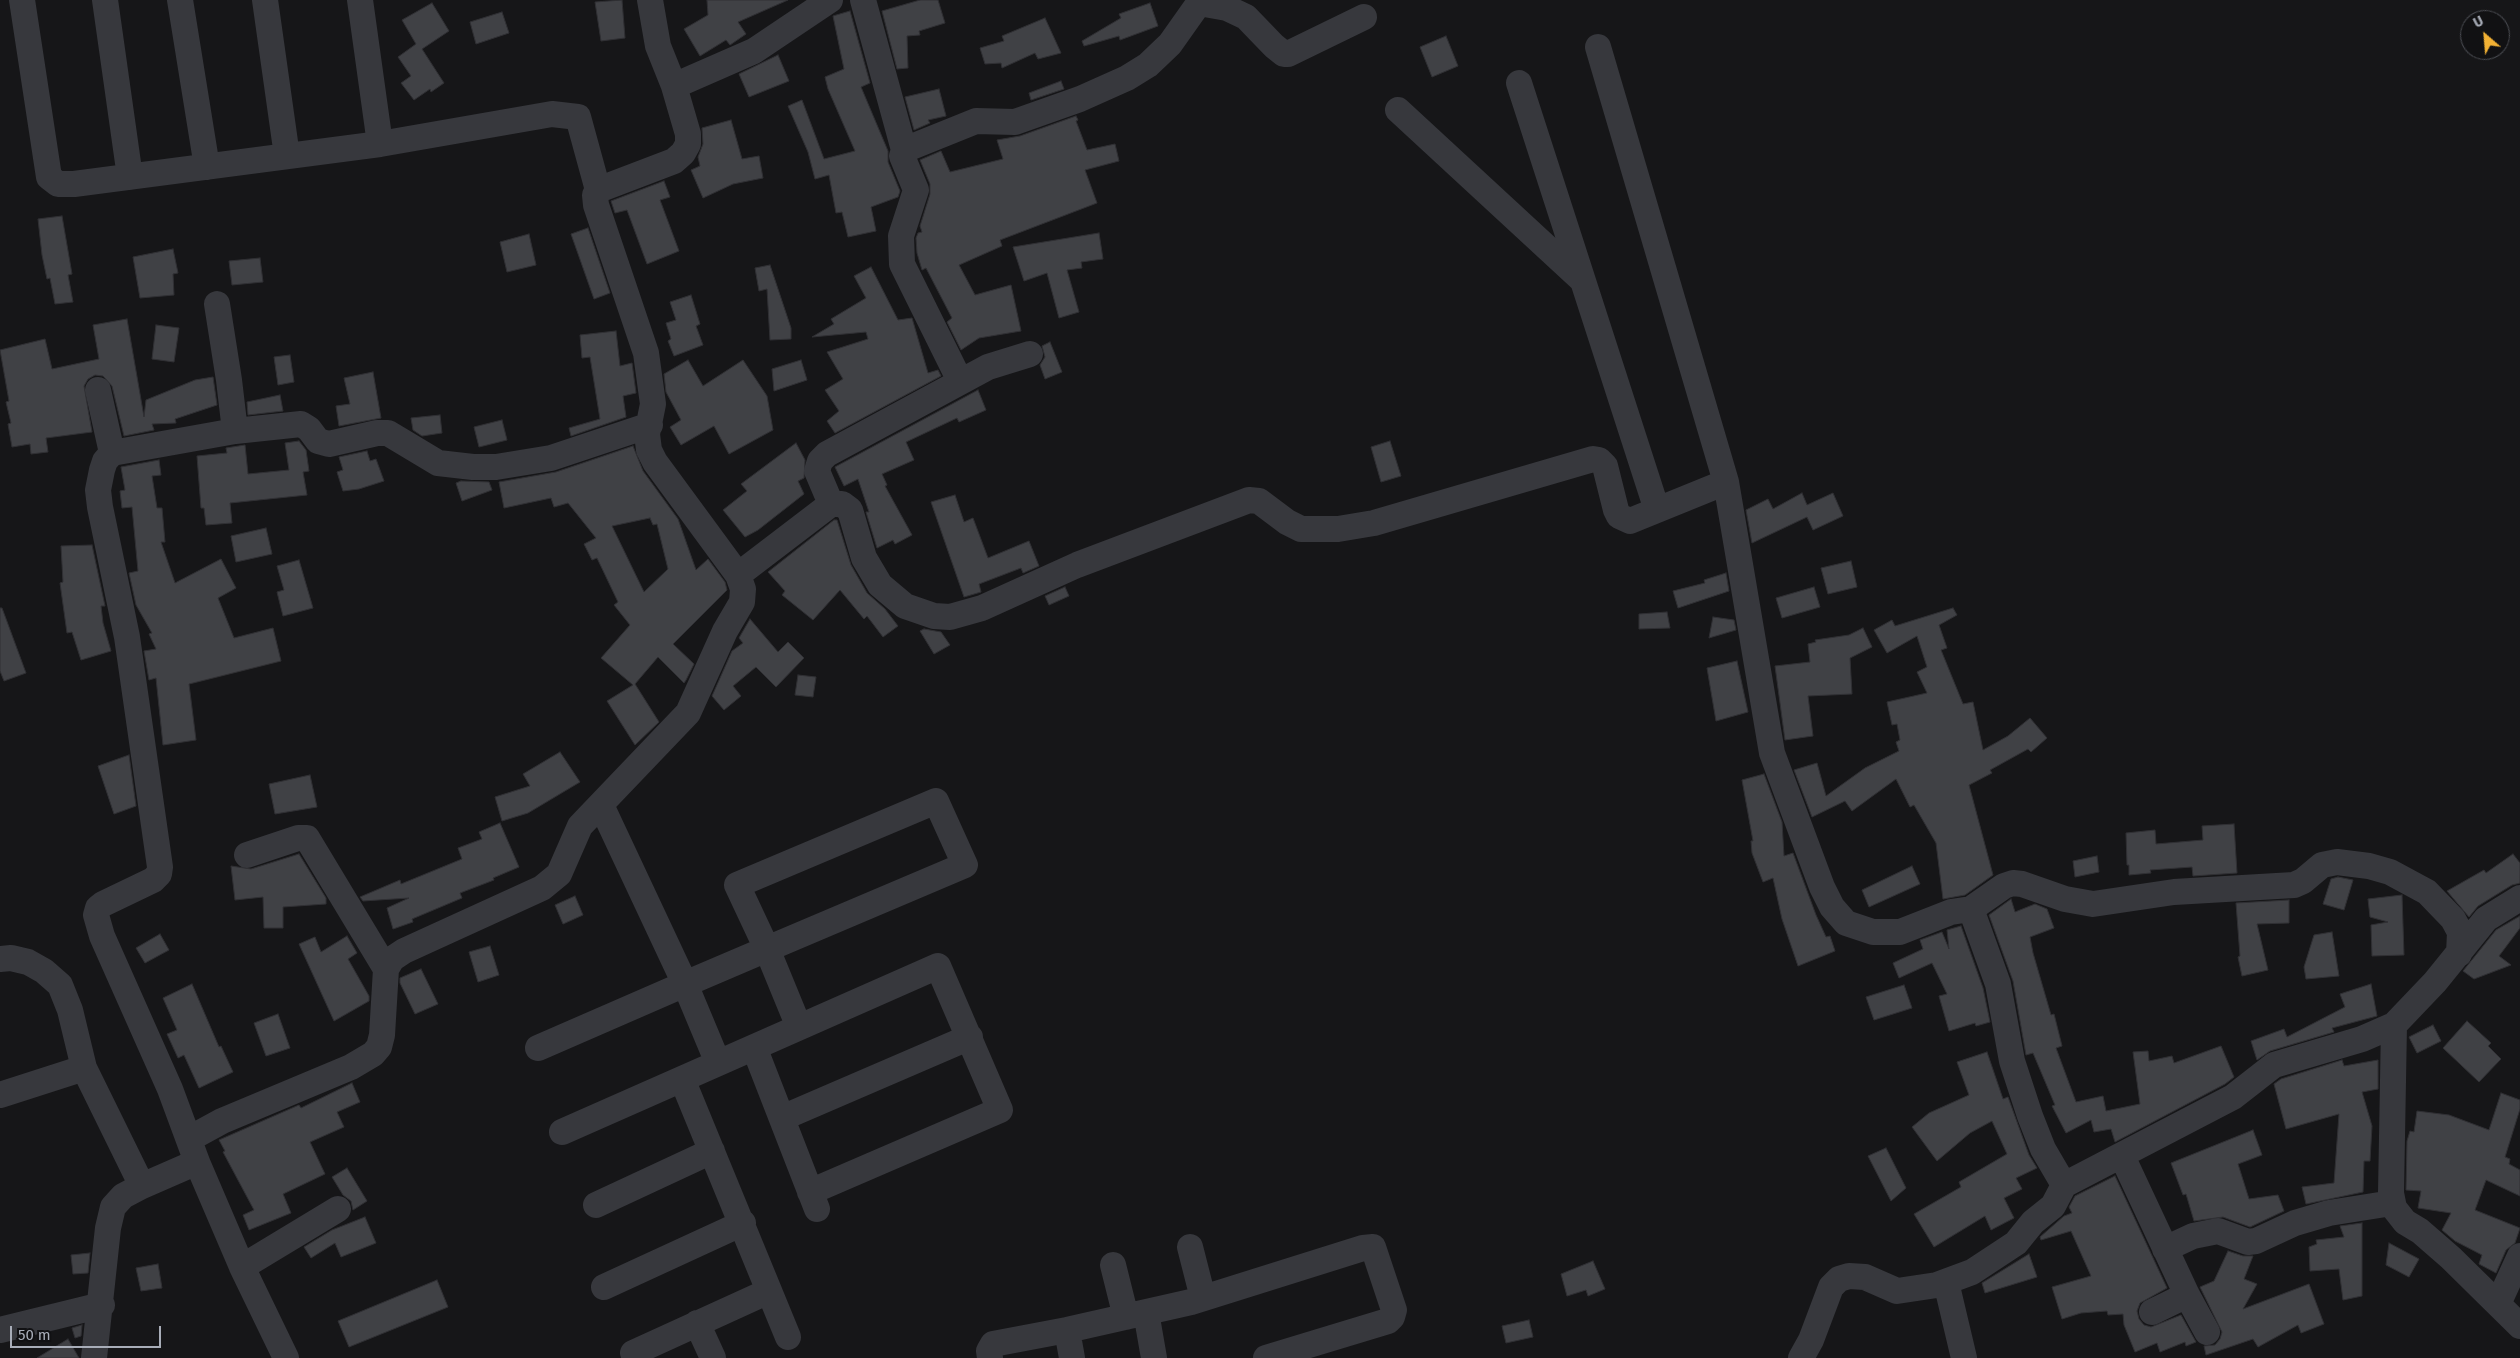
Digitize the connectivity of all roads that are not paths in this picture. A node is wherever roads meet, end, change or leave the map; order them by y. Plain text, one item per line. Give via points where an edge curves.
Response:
1 (105, 0) edge
2 (180, 0) edge
3 (265, 0) edge
4 (360, 0) edge
5 (650, 0) edge
6 (830, 0) edge
7 (863, 0) edge
8 (15, 4) edge
9 (1364, 17) dead end
10 (1598, 47) dead end
11 (1519, 83) dead end
12 (674, 86) junction
13 (1398, 110) dead end
14 (380, 144) junction
15 (904, 150) junction
16 (287, 156) junction
17 (207, 167) junction
18 (130, 177) junction
19 (598, 190) junction
20 (1584, 283) junction
21 (217, 304) dead end
22 (1030, 354) dead end
23 (960, 381) junction
24 (98, 390) dead end
25 (650, 425) junction
26 (235, 431) junction
27 (112, 453) junction
28 (1726, 482) junction
29 (831, 504) junction
30 (1657, 510) junction
31 (738, 575) junction
32 (601, 805) junction
33 (247, 855) dead end
34 (2520, 898) edge
35 (1971, 909) junction
36 (767, 949) junction
37 (2459, 954) junction
38 (0, 959) edge
39 (386, 969) junction
40 (685, 984) junction
41 (2394, 1026) junction
42 (799, 1027) junction
43 (970, 1037) junction
44 (754, 1047) junction
45 (538, 1048) dead end
46 (718, 1064) junction
47 (84, 1068) junction
48 (682, 1079) junction
49 (0, 1095) edge
50 (782, 1118) junction
51 (562, 1132) dead end
52 (193, 1150) junction
53 (712, 1151) junction
54 (2122, 1156) junction
55 (2064, 1185) junction
56 (142, 1186) junction
57 (2392, 1203) junction
58 (596, 1205) dead end
59 (338, 1209) dead end
60 (743, 1223) junction
61 (1190, 1247) dead end
62 (2165, 1249) junction
63 (2520, 1256) edge
64 (1114, 1265) dead end
65 (242, 1267) junction
66 (1946, 1282) junction
67 (604, 1287) dead end
68 (769, 1291) junction
69 (2187, 1295) junction
70 (1203, 1298) junction
71 (2498, 1304) junction
72 (102, 1305) junction
73 (2152, 1312) dead end
74 (1136, 1314) junction
75 (697, 1323) junction
76 (2520, 1326) edge
77 (0, 1330) edge
78 (1067, 1330) junction
79 (2207, 1332) dead end
80 (788, 1337) dead end
81 (633, 1352) dead end
82 (94, 1358) edge
83 (286, 1358) edge
84 (713, 1358) edge
85 (990, 1358) edge
86 (1072, 1358) edge
87 (1154, 1358) edge
88 (1266, 1358) edge
89 (1801, 1358) edge
90 (1964, 1358) edge

1 - 18 street
2 - 17 street
3 - 16 street
4 - 14 street
5 - 12 street via 658,46
6 - 12 street via 754,51
7 - 15 street
8 - 18 street via 49,177 54,183 67,185
9 - 15 street via 1288,54 1280,52 1246,18 1227,8 1199,3 1170,44 1148,65 1127,78 1015,122 976,121
10 - 28 street
11 - 20 street
12 - 19 street via 688,134 688,144 683,153 674,161
13 - 20 street
14 - 16 street
14 - 19 street via 552,114 578,117
15 - 23 street via 902,156 916,190 901,236 902,264
16 - 17 street
17 - 18 street
19 - 25 street via 596,205 646,353 654,404
20 - 30 street
21 - 26 street
22 - 23 street via 1001,362
23 - 29 street via 823,457 817,471
24 - 27 street
25 - 26 street via 551,458 496,467 438,463 388,433 329,444 318,441 301,424
25 - 31 street via 647,442 655,462
26 - 27 street
27 - 52 street via 102,470 98,490 100,508 127,637 160,867 153,880 102,904 96,914 102,936 170,1089
28 - 30 street
28 - 35 street via 1772,753 1832,907 1846,923 1885,933 1900,932 1956,911
29 - 30 street via 842,504 850,510 864,558 880,585 905,606 934,616 950,617 982,608 1112,551 1249,500 1259,501 1287,522 1306,530 1338,529 1374,524 1593,459 1605,466 1619,516 1630,521
29 - 31 street
31 - 32 street via 743,589 742,602 725,631 688,713
32 - 39 street via 580,826 563,867 549,883 404,951 392,959
32 - 40 street
33 - 39 street via 294,838 307,838
34 - 37 street via 2486,919
35 - 37 street via 2013,883 2093,904 2174,892 2294,885 2322,865 2337,862 2390,872 2427,892 2453,919 2460,932
35 - 55 street via 1998,984 2012,1061 2030,1116
36 - 36 street via 965,865 936,801 737,885
36 - 40 street
36 - 42 street
37 - 41 street
38 - 47 street via 28,962 60,985 70,1010
39 - 52 street via 382,1035 373,1054 351,1067 222,1121
40 - 45 street
40 - 46 street
41 - 54 street via 2274,1065 2232,1096
41 - 57 street
42 - 43 street via 938,966
42 - 44 street
43 - 50 street
43 - 50 street via 1000,1110 813,1200
44 - 46 street
44 - 50 street
46 - 48 street
47 - 49 street
47 - 56 street
48 - 51 street
48 - 53 street
52 - 56 street
52 - 65 street
53 - 58 street
53 - 60 street
54 - 55 street
54 - 62 street
55 - 66 street via 2053,1206 2032,1222 2016,1243 1972,1272
56 - 72 street via 123,1196 113,1207 108,1228
57 - 62 street via 2329,1213 2295,1223 2256,1242 2218,1230 2193,1236
57 - 71 street via 2405,1222 2451,1258
59 - 65 street
60 - 67 street
60 - 68 street
61 - 70 street
62 - 69 street
63 - 71 street
64 - 74 street
65 - 83 street
66 - 89 street via 1897,1291 1865,1277 1838,1278 1831,1286 1812,1340
66 - 90 street
68 - 75 street
68 - 80 street
69 - 73 street
69 - 79 street
70 - 74 street
70 - 88 street via 1363,1248 1373,1248 1394,1310 1392,1317 1388,1321
71 - 76 street
72 - 77 street
72 - 82 street
74 - 78 street
74 - 87 street
75 - 81 street
75 - 84 street
78 - 85 street via 993,1344
78 - 86 street

